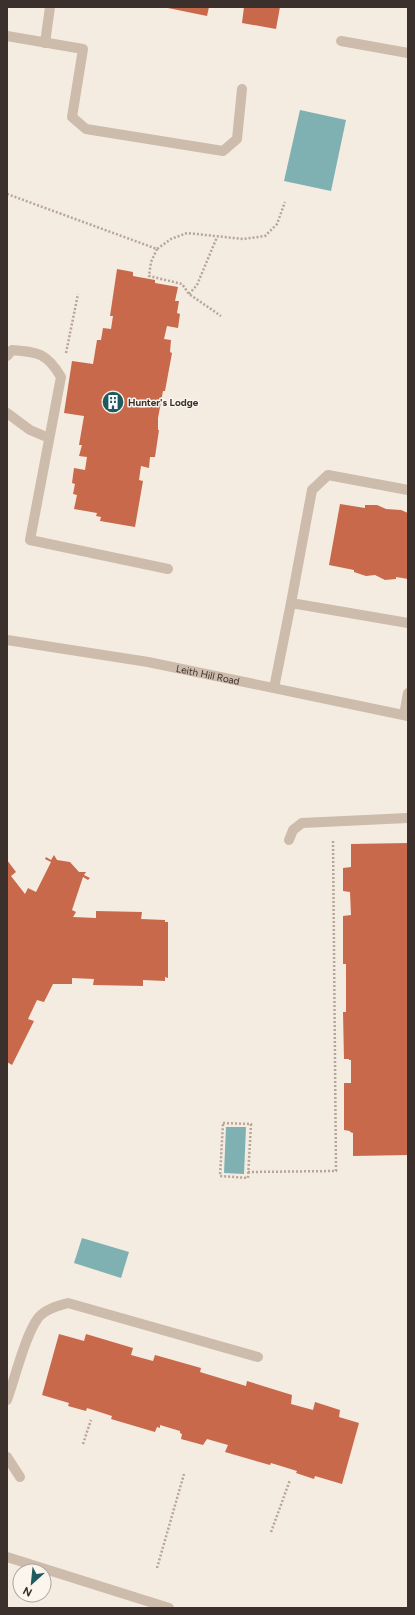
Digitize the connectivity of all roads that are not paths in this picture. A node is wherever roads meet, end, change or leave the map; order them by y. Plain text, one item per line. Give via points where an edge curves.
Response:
1 (50, 7) edge
2 (7, 36) edge
3 (341, 41) dead end
4 (45, 43) junction
5 (408, 53) edge
6 (242, 89) dead end
7 (7, 356) edge
8 (7, 413) edge
9 (49, 438) junction
10 (408, 490) edge
11 (168, 569) dead end
12 (291, 603) junction
13 (408, 623) edge
14 (7, 640) edge
15 (274, 688) junction
16 (408, 693) edge
17 (406, 715) edge
18 (408, 818) edge
19 (290, 840) dead end
20 (258, 1357) dead end
21 (7, 1400) edge
22 (7, 1457) edge
23 (20, 1477) dead end
24 (7, 1557) edge
25 (169, 1608) edge

1 - 4 street
2 - 4 street
3 - 5 street
4 - 6 street via 83,49 72,117 86,129 223,151 237,139
7 - 9 street via 12,350 36,352 53,363 61,377
8 - 9 street via 30,430
9 - 11 street via 30,540
10 - 12 street via 328,475 312,490
12 - 13 street
12 - 15 street
14 - 15 street, Leith Hill Road via 148,662
15 - 17 street, Leith Hill Road
16 - 17 street
18 - 19 street via 302,823 293,830
20 - 21 street via 68,1303 53,1307 38,1317 29,1335
22 - 23 street
24 - 25 street

